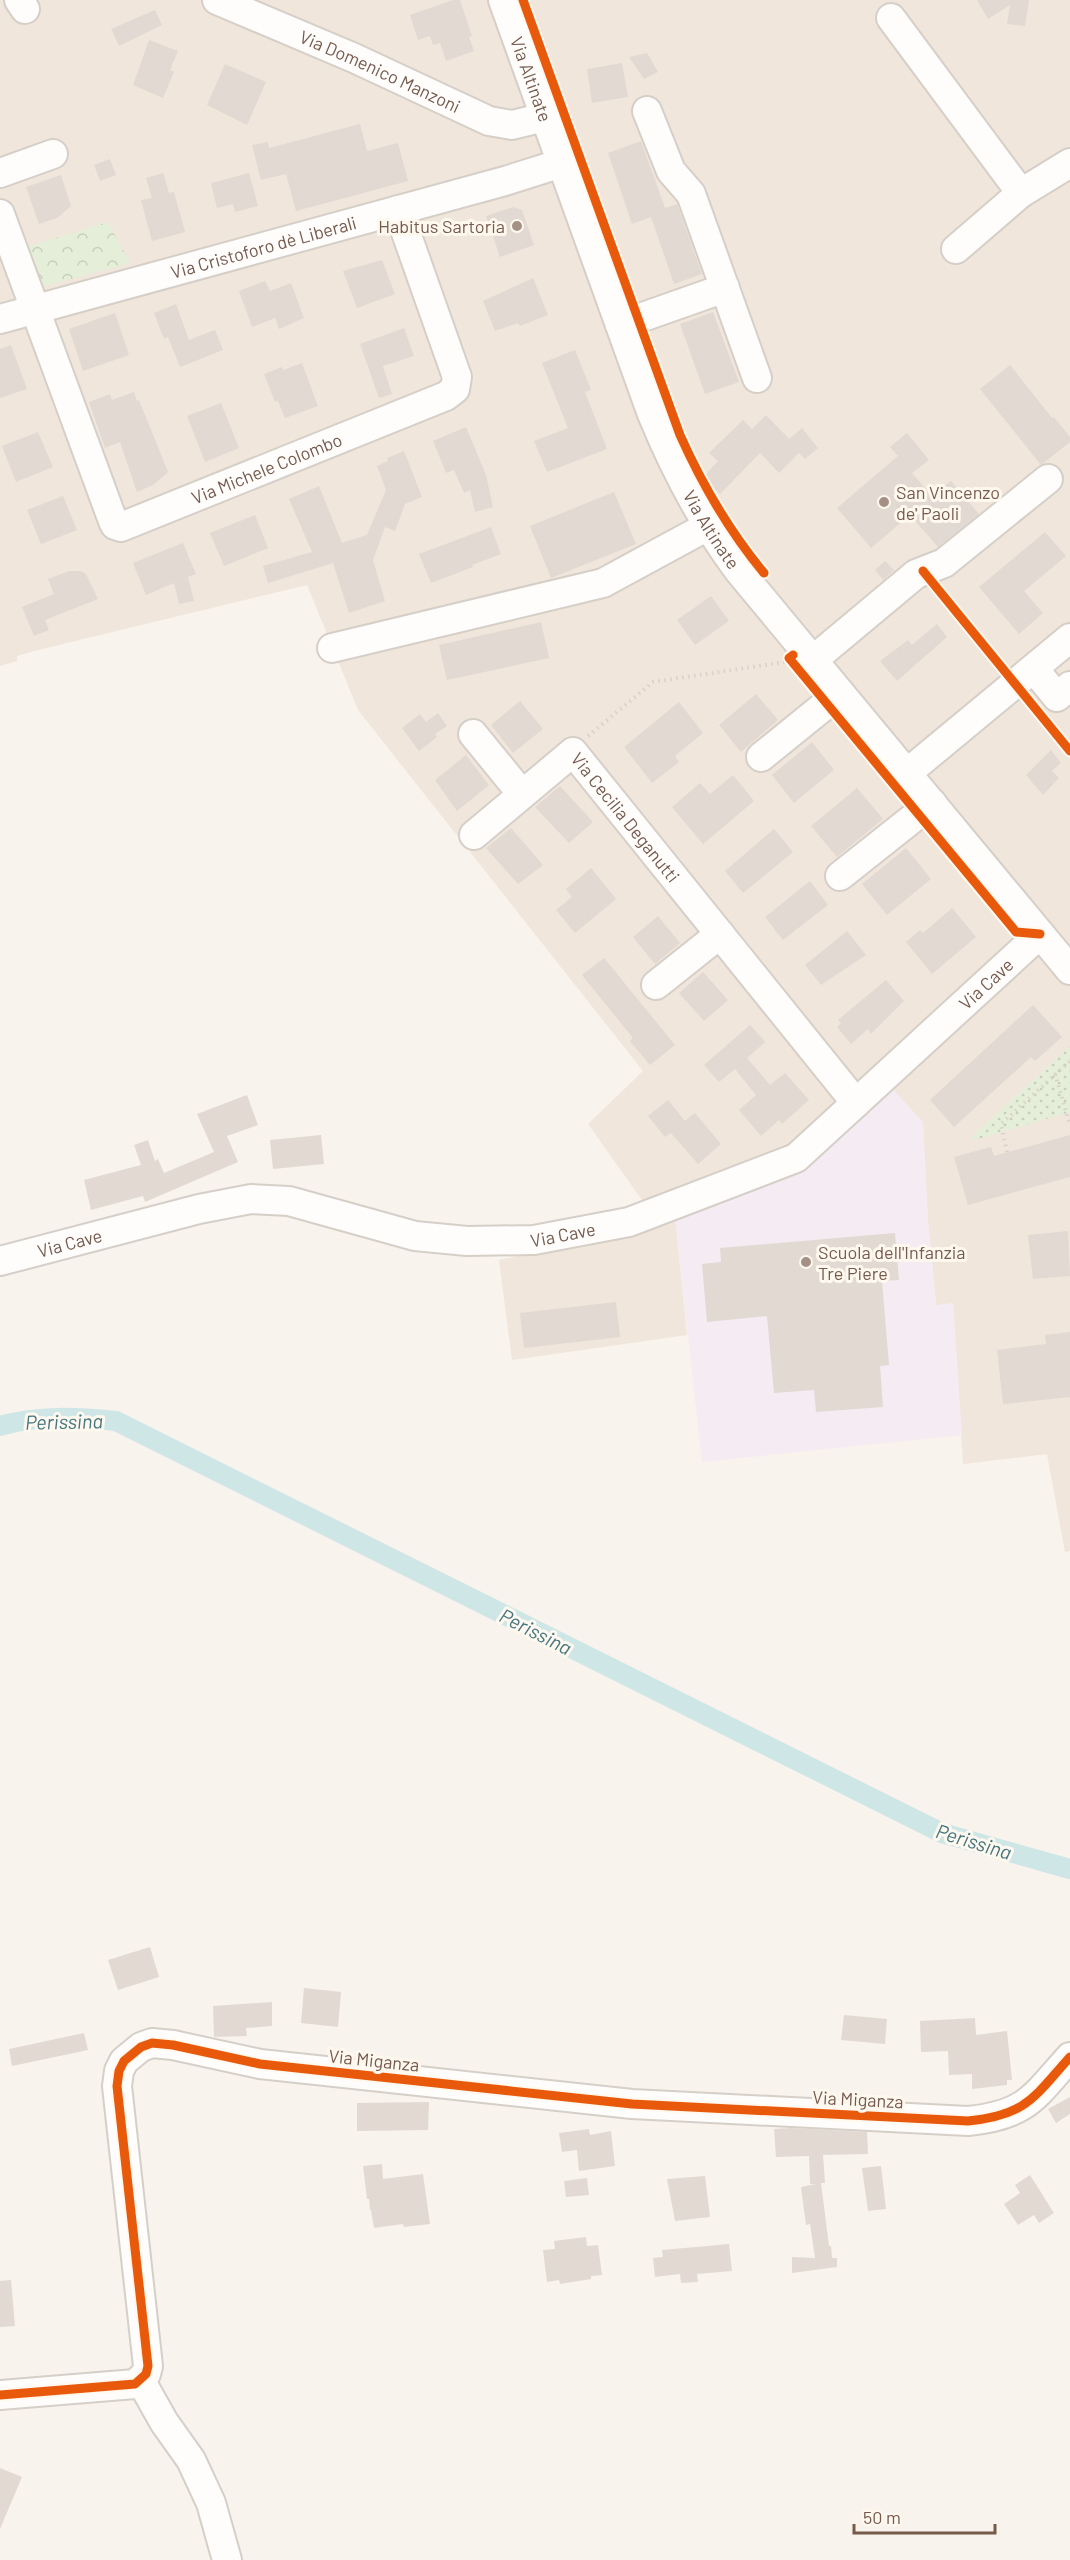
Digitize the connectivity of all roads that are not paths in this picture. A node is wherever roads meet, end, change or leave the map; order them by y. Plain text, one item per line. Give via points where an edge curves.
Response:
1 (218, 0) edge
2 (503, 0) edge
3 (891, 18) dead end
4 (647, 111) dead end
5 (546, 117) junction
6 (53, 154) dead end
7 (562, 163) junction
8 (1070, 163) edge
9 (0, 173) edge
10 (1021, 193) junction
11 (398, 210) junction
12 (0, 214) edge
13 (956, 249) dead end
14 (725, 288) junction
15 (36, 310) junction
16 (0, 319) edge
17 (620, 325) junction
18 (757, 378) dead end
19 (1048, 479) dead end
20 (708, 525) junction
21 (1070, 638) edge
22 (332, 648) dead end
23 (797, 660) junction
24 (1034, 669) junction
25 (1070, 686) edge
26 (840, 693) junction
27 (473, 734) dead end
28 (761, 757) dead end
29 (907, 773) junction
30 (522, 794) junction
31 (932, 803) junction
32 (474, 835) dead end
33 (840, 876) dead end
34 (720, 934) junction
35 (1040, 934) junction
36 (1070, 970) edge
37 (656, 985) dead end
38 (856, 1103) junction
39 (0, 1261) edge
40 (1070, 2057) edge
41 (141, 2381) junction
42 (0, 2395) edge
43 (227, 2560) edge

1 - 5 street, Via Domenico Manzoni via 354,57 489,122 512,125
2 - 5 street, Via Altinate
3 - 10 street
4 - 14 street via 671,171 692,194
5 - 7 street, Via Altinate
6 - 9 street
7 - 11 street, Via Cristoforo dè Liberali
7 - 17 street, Via Altinate
8 - 10 street
10 - 13 street
11 - 15 street, Via Cristoforo dè Liberali
11 - 15 street, Via Michele Colombo via 457,377 455,389 127,526 112,521
12 - 15 street
14 - 17 street
14 - 18 street
15 - 16 street, Via Cristoforo dè Liberali
17 - 20 street, Via Altinate via 668,453
19 - 23 street via 944,564 916,574
20 - 22 street via 603,583
20 - 23 street, Via Altinate via 785,627
21 - 24 street
23 - 26 street, Via Altinate
24 - 25 street via 1057,697
24 - 29 street
26 - 28 street
26 - 29 street, Via Altinate
27 - 30 street
29 - 31 street, Via Altinate
30 - 32 street, Via Cecilia Deganutti
30 - 34 street, Via Cecilia Deganutti via 573,752
31 - 33 street
31 - 35 street, Via Altinate
34 - 37 street
34 - 38 street, Via Cecilia Deganutti
35 - 36 street, Via Altinate
35 - 38 street, Via Cave
38 - 39 street, Via Cave via 796,1158 629,1222 579,1233 514,1241 437,1239 289,1201 251,1199
40 - 41 street, Via Miganza via 1028,2102 993,2118 968,2121 632,2104 260,2064 173,2045 153,2043 141,2047 124,2061 117,2086 148,2366
41 - 42 street
41 - 43 street via 191,2460 211,2503

